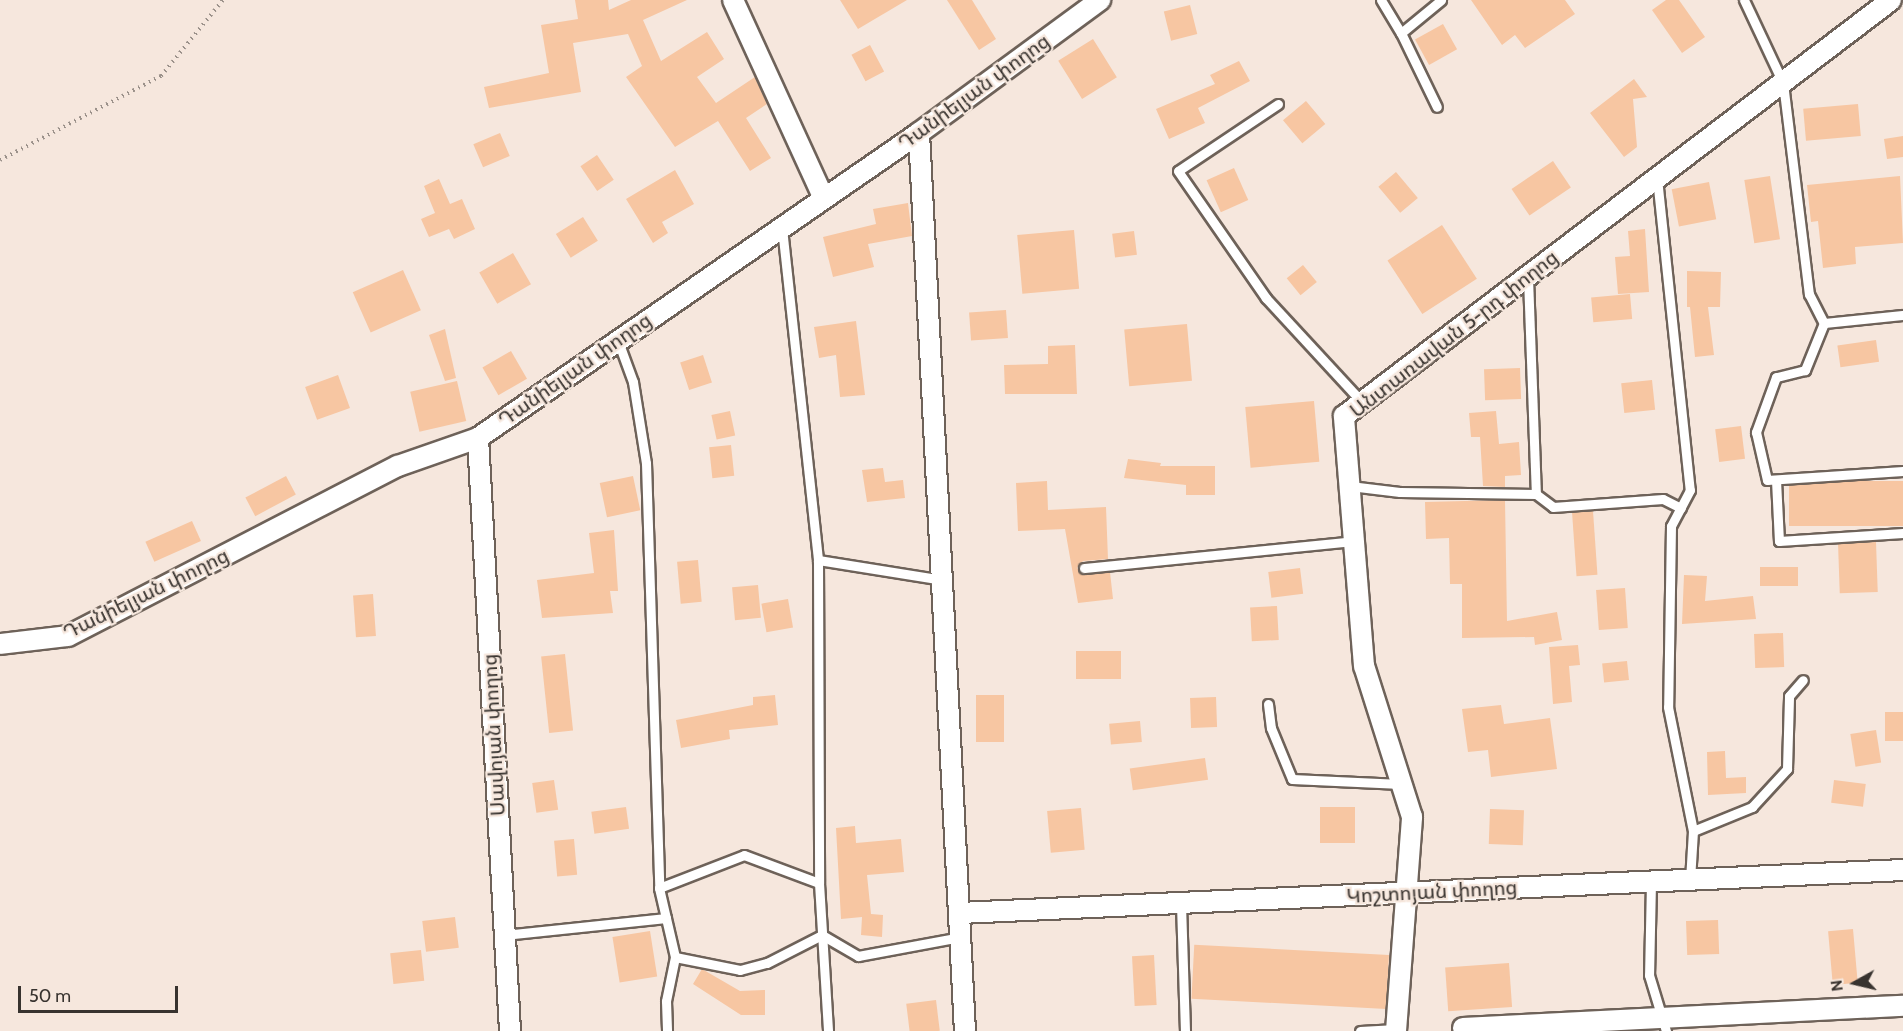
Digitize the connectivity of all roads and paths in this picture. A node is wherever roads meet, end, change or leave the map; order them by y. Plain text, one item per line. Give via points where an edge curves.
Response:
1 (223, 0) edge
2 (733, 0) edge
3 (1101, 0) edge
4 (1381, 0) edge
5 (1441, 0) edge
6 (1744, 0) edge
7 (1892, 0) edge
8 (1401, 33) junction
9 (1783, 83) junction
10 (1278, 104) dead end
11 (1437, 107) dead end
12 (919, 133) junction
13 (0, 160) edge
14 (1657, 178) junction
15 (823, 197) junction
16 (782, 226) junction
17 (1528, 277) junction
18 (1903, 315) edge
19 (1824, 323) junction
20 (618, 340) junction
21 (1362, 402) junction
22 (478, 438) junction
23 (1903, 471) edge
24 (1776, 480) junction
25 (1350, 486) junction
26 (1536, 494) junction
27 (1681, 508) junction
28 (1903, 533) edge
29 (1354, 541) junction
30 (818, 560) junction
31 (1084, 568) dead end
32 (943, 580) junction
33 (0, 644) edge
34 (1803, 680) dead end
35 (1268, 704) dead end
36 (1401, 784) junction
37 (1693, 831) junction
38 (1903, 870) edge
39 (1690, 880) junction
40 (1651, 882) junction
41 (819, 883) junction
42 (659, 888) junction
43 (1409, 893) junction
44 (1181, 904) junction
45 (960, 913) junction
46 (666, 918) junction
47 (504, 935) junction
48 (822, 935) junction
49 (962, 938) junction
50 (675, 957) junction
51 (1903, 1006) edge
52 (1665, 1026) edge
53 (1463, 1028) dead end
54 (1396, 1030) edge
55 (510, 1031) edge
56 (667, 1031) edge
57 (828, 1031) edge
58 (966, 1031) edge
59 (1185, 1031) edge
60 (1359, 1031) edge

1 - 13 path via 161,76
2 - 15 street
3 - 12 street, Դանիելյան փողոց
4 - 8 lane
5 - 8 lane
6 - 9 lane
7 - 9 street, Անտառավան 5-րդ փողոց
8 - 11 lane
9 - 14 street, Անտառավան 5-րդ փողոց
9 - 19 lane via 1809,294
10 - 21 lane via 1178,171 1266,298
12 - 15 street, Դանիելյան փողոց
12 - 32 street
14 - 17 street, Անտառավան 5-րդ փողոց
14 - 27 lane via 1690,490
15 - 16 street, Դանիելյան փողոց
16 - 20 street, Դանիելյան փողոց
16 - 30 lane
17 - 21 street, Անտառավան 5-րդ փողոց
17 - 26 lane
18 - 19 lane
19 - 24 lane via 1805,369 1776,377 1756,432 1767,480
20 - 22 street, Դանիելյան փողոց
20 - 42 lane via 633,382 646,463
21 - 25 street, Անտառավան 5-րդ փողոց via 1344,416
22 - 33 street, Դանիելյան փողոց via 398,466 68,636
22 - 47 street, Սավոյան փողոց
23 - 24 lane
24 - 28 lane via 1779,541
25 - 26 lane via 1400,492
25 - 29 street, Անտառավան 5-րդ փողոց
26 - 27 lane via 1553,507 1663,499
27 - 37 lane via 1671,526 1668,707
29 - 31 lane
29 - 36 street, Անտառավան 5-րդ փողոց via 1364,666
30 - 32 lane
30 - 41 lane
32 - 45 street
34 - 37 lane via 1789,696 1787,769 1752,807
35 - 36 lane via 1271,728 1292,779
36 - 43 street, Անտառավան 5-րդ փողոց via 1412,817
37 - 39 lane
38 - 39 street, Կոշտոյան փողոց
39 - 40 street, Կոշտոյան փողոց
40 - 43 street, Կոշտոյան փողոց
40 - 52 lane via 1649,975
41 - 42 lane via 744,855
41 - 48 lane
42 - 46 lane
43 - 44 street, Կոշտոյան փողոց
43 - 54 street, Անտառավան 5-րդ փողոց
44 - 45 street, Կոշտոյան փողոց
44 - 59 lane
45 - 49 street
46 - 47 lane
46 - 50 lane
47 - 55 street, Սավոյան փողոց
48 - 49 lane via 858,956
48 - 50 lane via 767,963 740,970
48 - 57 lane
49 - 58 street
50 - 56 lane via 666,1001
51 - 52 street
52 - 53 street
54 - 60 lane

